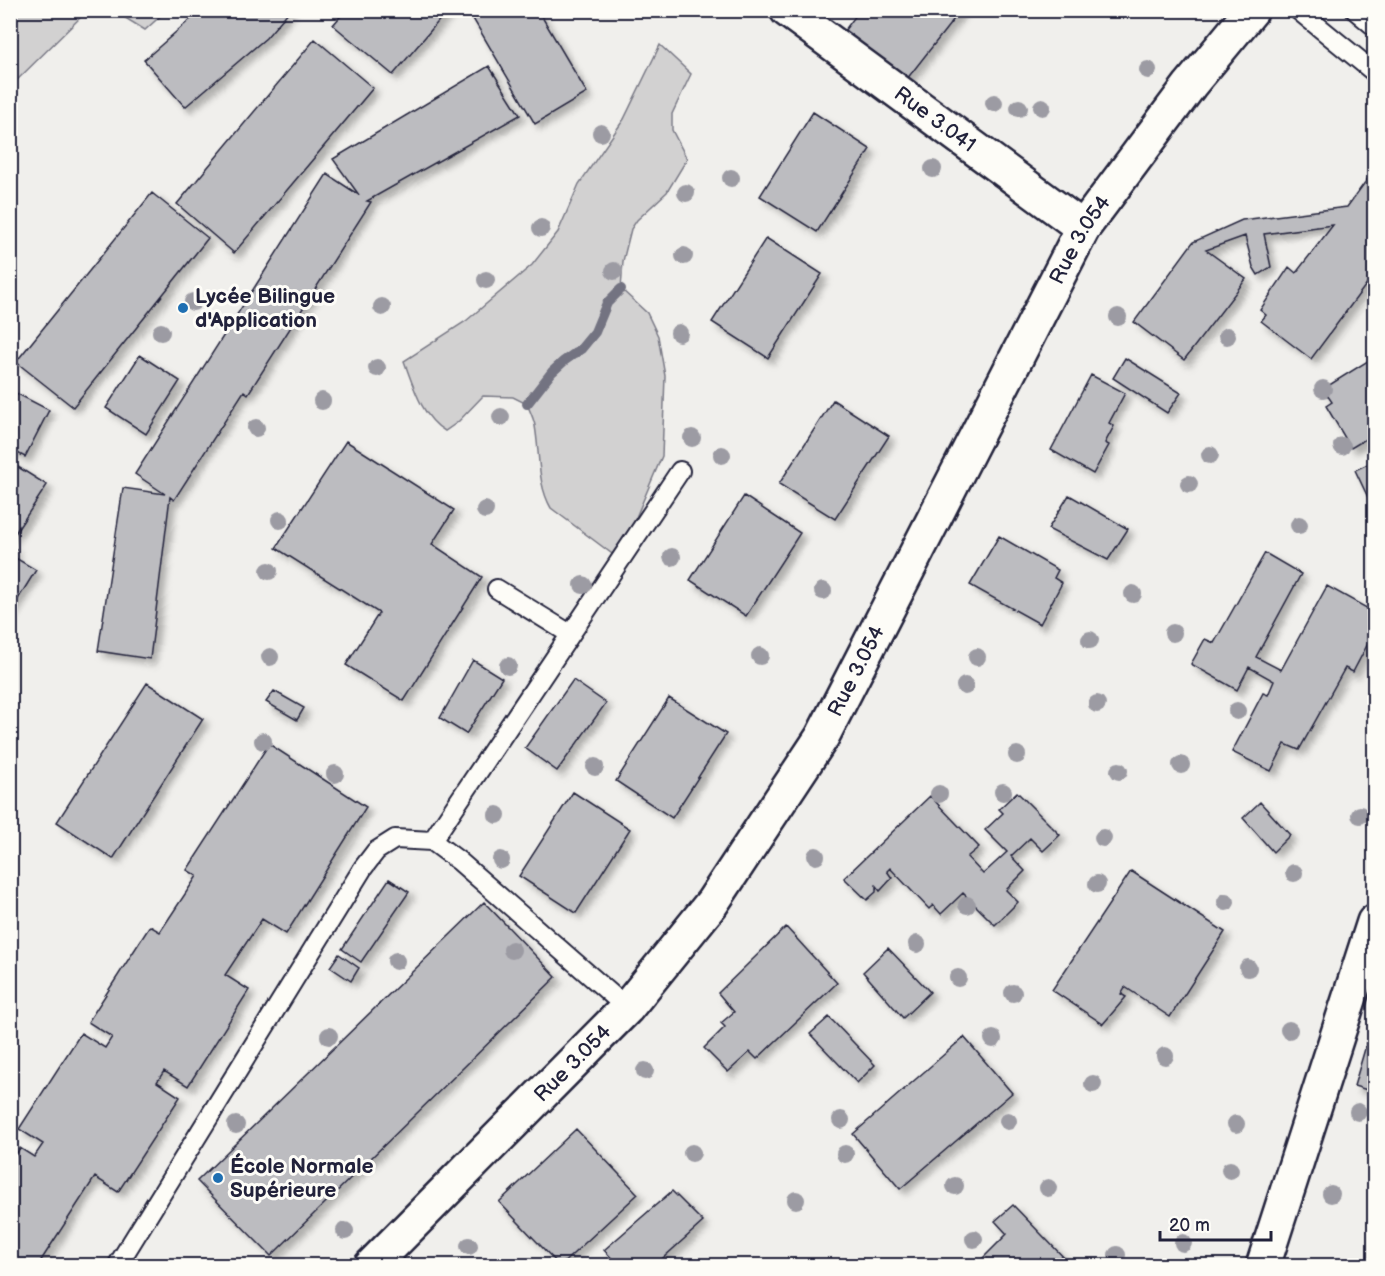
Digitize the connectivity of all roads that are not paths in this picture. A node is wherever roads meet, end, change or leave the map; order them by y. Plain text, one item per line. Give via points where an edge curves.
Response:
1 (787, 10) edge
2 (1252, 10) edge
3 (1298, 10) edge
4 (1355, 10) edge
5 (1374, 27) edge
6 (1374, 72) edge
7 (1083, 228) junction
8 (680, 471) dead end
9 (497, 589) dead end
10 (570, 634) junction
11 (432, 841) junction
12 (1374, 922) edge
13 (627, 1008) junction
14 (117, 1266) edge
15 (371, 1266) edge
16 (1263, 1266) edge

1 - 7 street, Rue 3.041
2 - 7 street, Rue 3.054 via 1190,85
3 - 6 lane
4 - 5 lane
7 - 13 street, Rue 3.054 via 822,737 712,903
8 - 10 lane
9 - 10 lane
10 - 11 lane
11 - 13 lane
11 - 14 lane via 395,839 376,851 363,868
12 - 16 street
13 - 15 street, Rue 3.054

